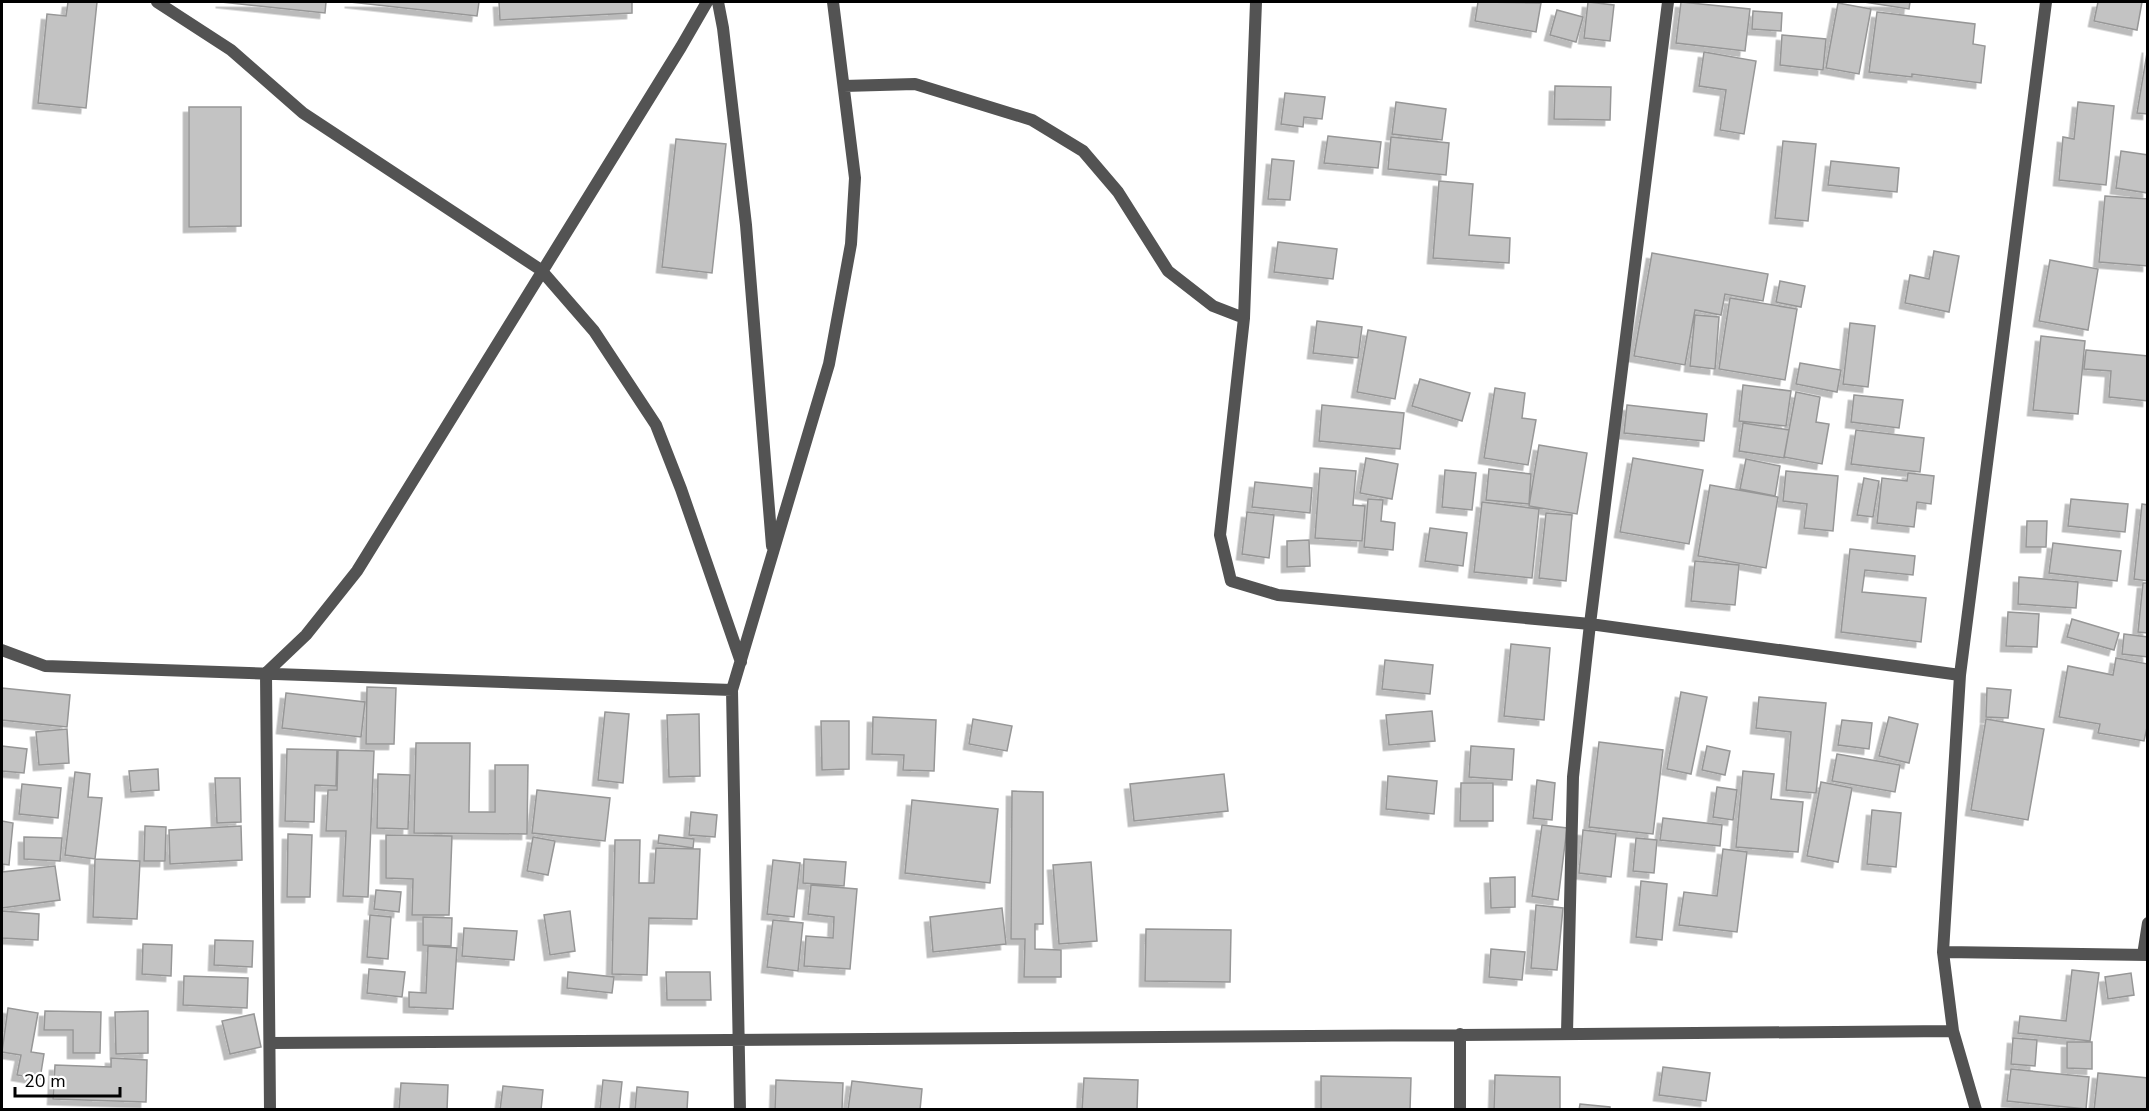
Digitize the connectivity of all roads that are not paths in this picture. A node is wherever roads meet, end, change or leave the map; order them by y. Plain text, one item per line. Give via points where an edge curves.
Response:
1 (157, 2) edge
2 (707, 2) edge
3 (718, 2) edge
4 (833, 2) edge
5 (1256, 2) edge
6 (1668, 2) edge
7 (2046, 2) edge
8 (844, 86) junction
9 (542, 270) junction
10 (1244, 318) junction
11 (773, 554) junction
12 (1590, 624) junction
13 (2, 650) edge
14 (741, 662) junction
15 (267, 673) junction
16 (1960, 675) junction
17 (732, 690) junction
18 (2148, 923) edge
19 (1943, 952) junction
20 (2145, 955) edge
21 (1953, 1031) junction
22 (1460, 1034) junction
23 (1567, 1034) junction
24 (740, 1042) junction
25 (270, 1043) junction
26 (270, 1110) edge
27 (740, 1110) edge
28 (1460, 1110) edge
29 (1976, 1110) edge

1 - 9 street via 231,50 303,113
2 - 9 street
3 - 11 street via 746,225
4 - 8 street
5 - 10 street
6 - 12 street
7 - 16 street
8 - 10 street via 915,84 1032,120 1083,151 1118,192 1168,272 1213,306
8 - 11 street via 855,178 851,244 829,364
9 - 14 street via 594,331 656,425
9 - 15 street via 357,571 306,635
10 - 12 street via 1220,535 1231,581 1278,595
11 - 14 street
12 - 16 street
12 - 23 street via 1573,777
13 - 15 street via 45,666
14 - 17 street
15 - 17 street
15 - 25 street
16 - 19 street
17 - 24 street
18 - 20 street
19 - 20 street
19 - 21 street
21 - 23 street
21 - 29 street
22 - 23 street
22 - 24 street
22 - 28 street
24 - 25 street
24 - 27 street
25 - 26 street

